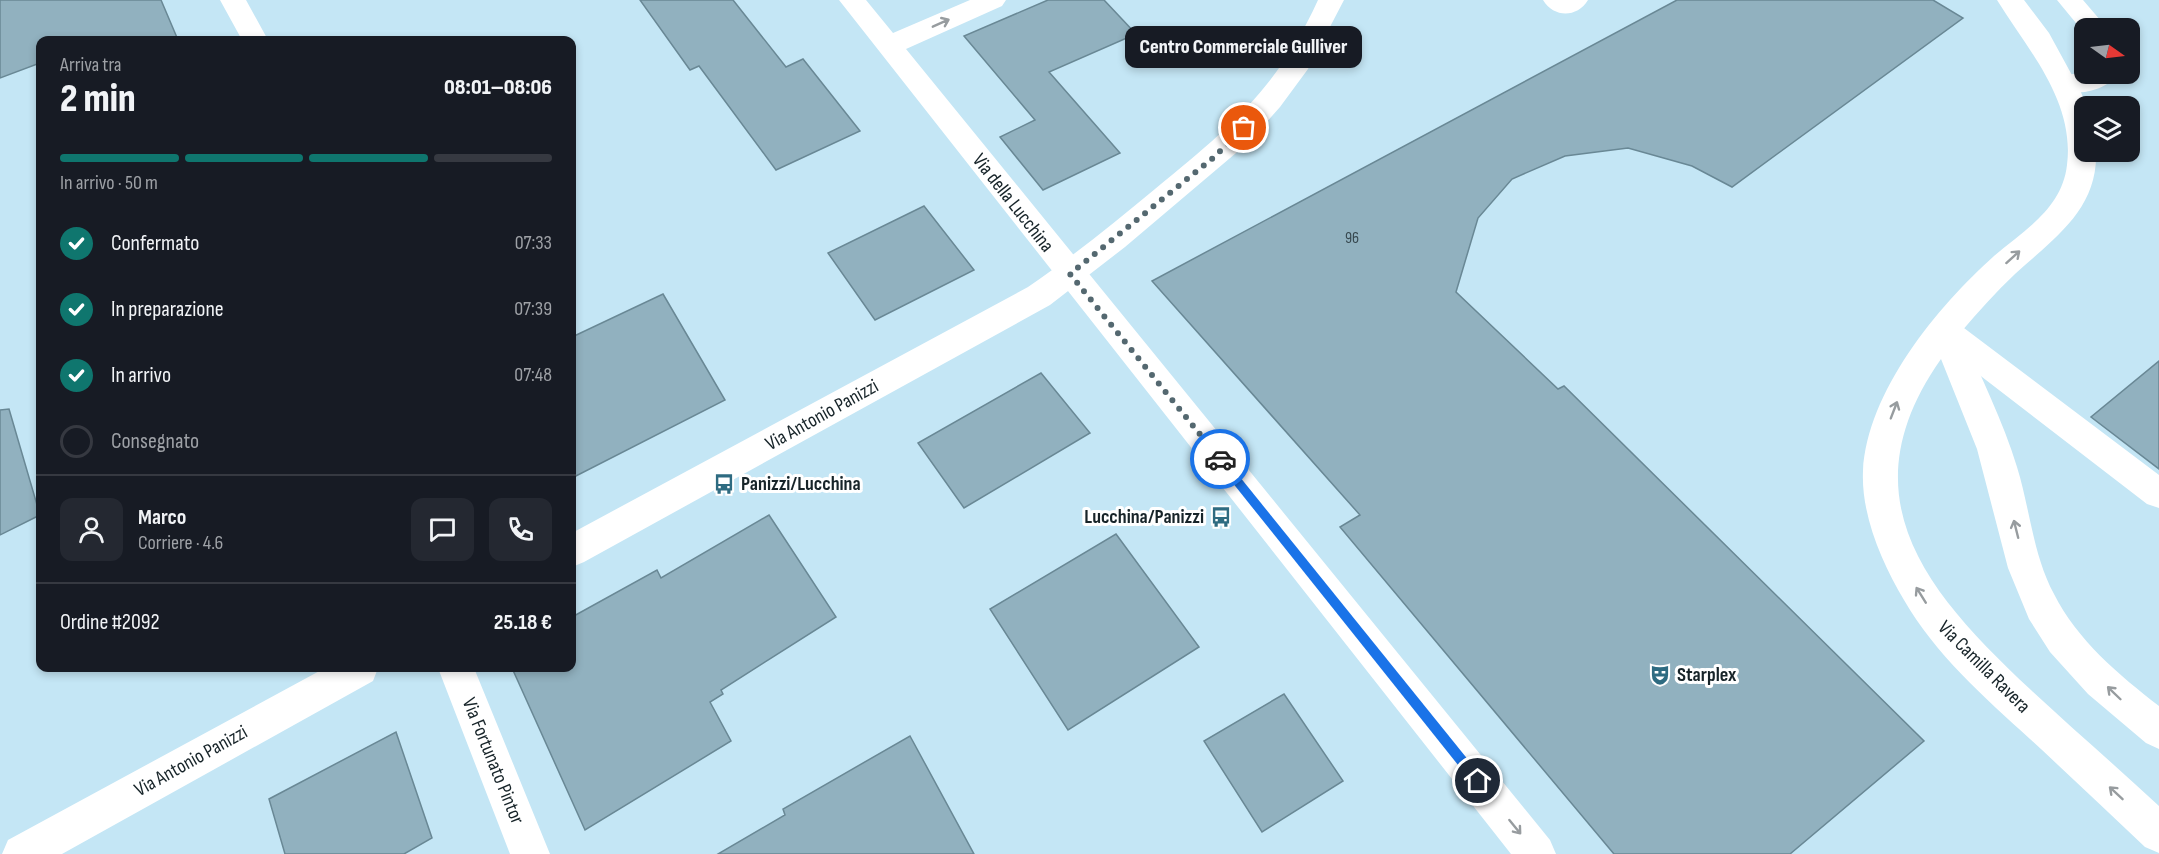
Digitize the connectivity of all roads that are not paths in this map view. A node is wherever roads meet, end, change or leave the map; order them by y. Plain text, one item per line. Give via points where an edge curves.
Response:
1 (233, 0) edge
2 (852, 0) edge
3 (993, 0) edge
4 (1331, 0) edge
5 (2010, 0) edge
6 (2069, 0) edge
7 (2085, 18) edge
8 (253, 36) edge
9 (888, 46) junction
10 (2074, 83) edge
11 (2064, 84) junction
12 (1070, 274) junction
13 (1945, 331) junction
14 (2159, 494) edge
15 (576, 549) edge
16 (353, 672) edge
17 (458, 672) edge
18 (2159, 730) edge
19 (2159, 833) edge
20 (22, 854) edge
21 (530, 854) edge
22 (1536, 854) edge

1 - 8 street
2 - 9 street, Via della Lucchina
9 -> 3 street
4 - 12 street, Via Antonio Panizzi via 1287,78 1244,128 1216,156
5 - 11 street, Via Camilla Ravera via 2040,41
6 - 7 street
9 - 12 street, Via della Lucchina
10 - 11 street
13 -> 11 street, Via Camilla Ravera via 1996,273 2046,229 2073,197 2078,186 2081,144
12 - 15 street, Via Antonio Panizzi via 1039,296
12 -> 22 street, Via della Lucchina
13 - 14 street
18 -> 13 street via 2090,668 2053,626 2041,605 2022,554 2000,465
19 -> 13 street, Via Camilla Ravera via 1967,655 1938,622 1915,586 1896,544 1883,500 1883,446 1899,398
16 - 20 street, Via Antonio Panizzi
17 - 21 street, Via Fortunato Pintor

